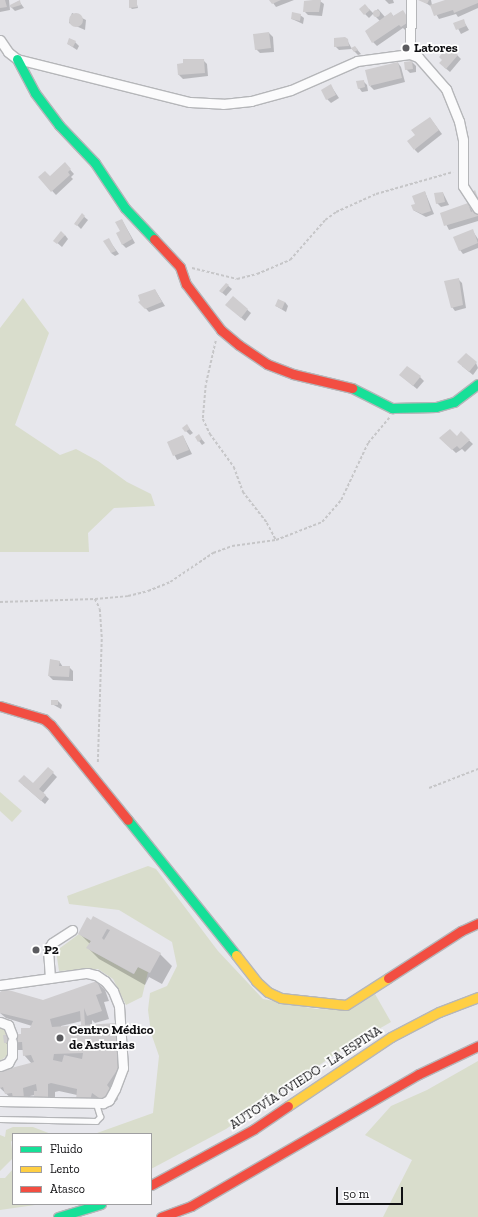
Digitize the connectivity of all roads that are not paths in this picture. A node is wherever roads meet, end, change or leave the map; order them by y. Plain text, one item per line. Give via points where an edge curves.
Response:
1 (411, 0) edge
2 (0, 40) edge
3 (410, 54) junction
4 (17, 59) junction
5 (478, 209) edge
6 (478, 384) edge
7 (0, 706) edge
8 (478, 923) edge
9 (72, 930) dead end
10 (50, 978) junction
11 (0, 985) edge
12 (478, 997) edge
13 (0, 1022) edge
14 (478, 1046) edge
15 (0, 1066) edge
16 (0, 1101) edge
17 (96, 1104) junction
18 (0, 1119) edge
19 (152, 1184) edge
20 (99, 1205) edge
21 (58, 1217) edge
22 (161, 1217) edge

1 - 3 street
2 - 4 street via 8,52
3 - 4 street via 357,62 291,90 251,101 223,104 190,102
3 - 5 street via 418,57 446,89 462,134 463,186
4 - 6 main road via 36,93 59,125 95,162 125,208 180,267 186,284 221,330 267,364 293,374 331,382 360,392 392,408 436,407 454,402
7 - 8 main road via 44,719 97,780 256,981 268,992 281,998 346,1004 461,931
9 - 10 street via 52,943 48,949
10 - 11 street
10 - 17 street via 96,974 113,991 119,1006 123,1068 109,1100
12 - 19 main road, AUTOVÍA OVIEDO - LA ESPINA via 439,1012 391,1037 254,1129
13 - 15 street via 8,1025 12,1038 12,1056 8,1063
14 - 22 main road via 419,1074 191,1206
16 - 17 street
17 - 18 lane via 100,1117 96,1121
20 - 21 main road

